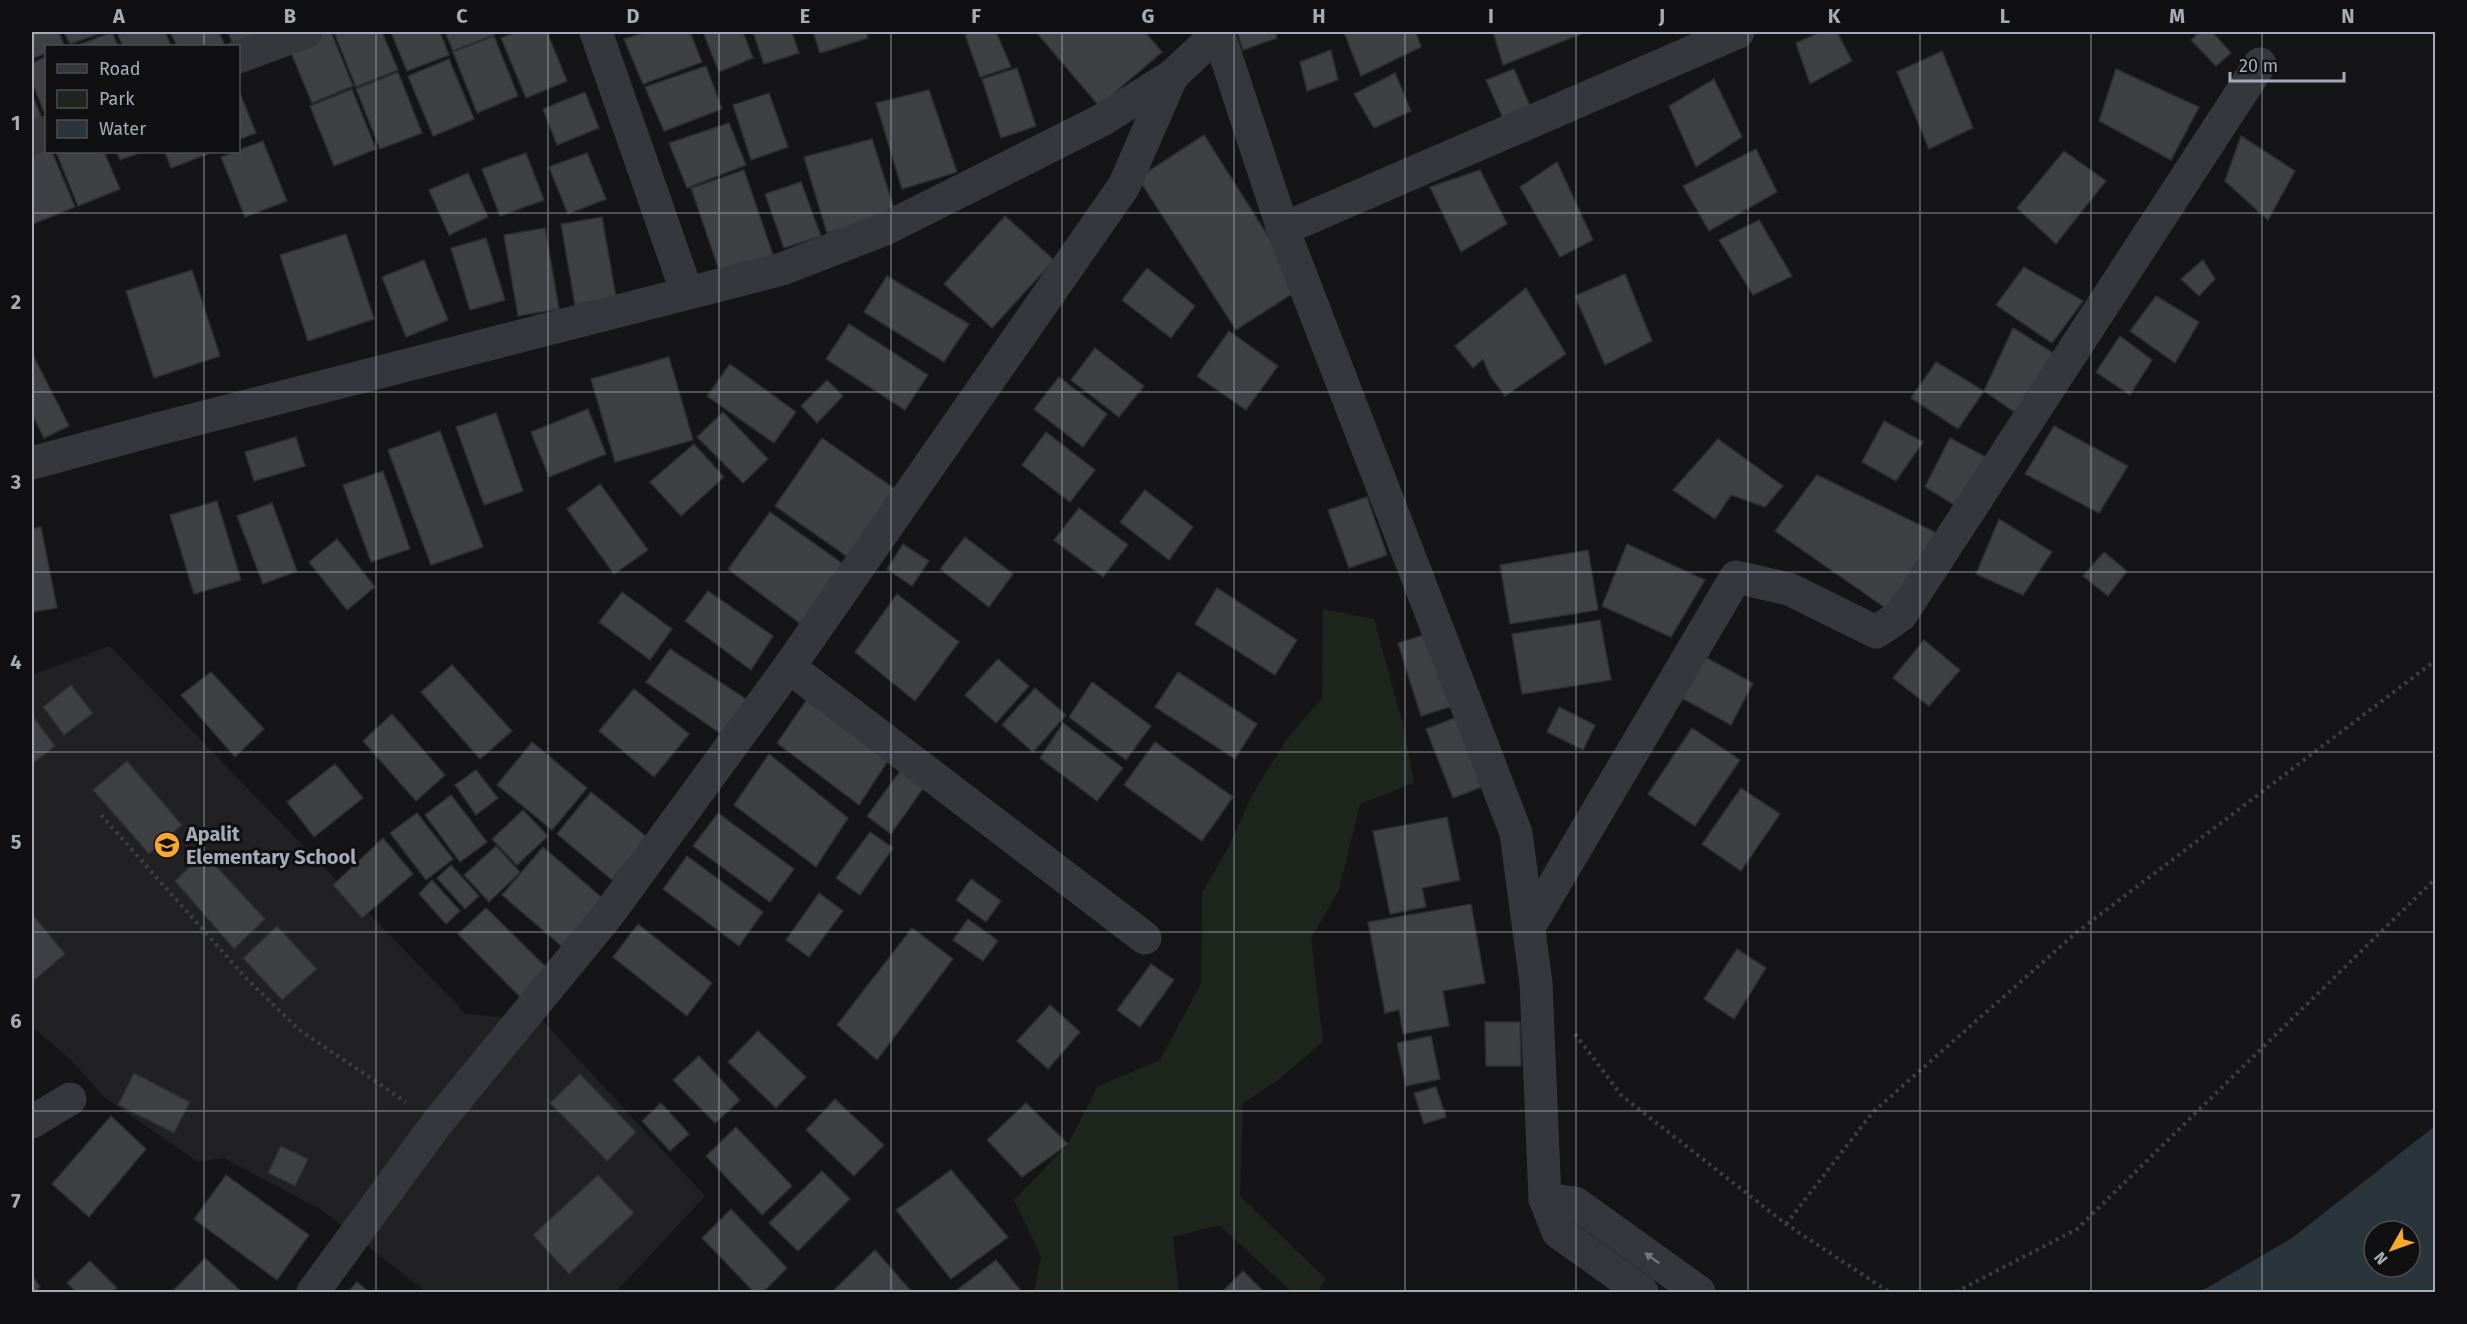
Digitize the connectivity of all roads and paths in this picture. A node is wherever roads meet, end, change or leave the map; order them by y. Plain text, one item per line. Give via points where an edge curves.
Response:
1 (306, 32) edge
2 (596, 32) edge
3 (1218, 32) edge
4 (1738, 32) edge
5 (240, 56) edge
6 (2260, 64) dead end
7 (1172, 76) junction
8 (1283, 229) junction
9 (687, 293) junction
10 (32, 463) edge
11 (2436, 660) edge
12 (789, 667) junction
13 (101, 815) dead end
14 (2436, 878) edge
15 (1529, 927) junction
16 (1145, 938) dead end
17 (1572, 1030) dead end
18 (70, 1099) dead end
19 (32, 1122) edge
20 (437, 1123) junction
21 (1560, 1201) junction
22 (1785, 1224) junction
23 (313, 1293) edge
24 (1642, 1293) edge
25 (1699, 1293) edge
26 (1889, 1293) edge
27 (1956, 1293) edge

1 - 5 street
2 - 9 street
3 - 7 street
3 - 8 street
4 - 8 street
6 - 15 street via 1901,615 1876,632 1789,589 1736,577
7 - 9 street via 1102,120 885,229 782,269
7 - 12 street via 1124,186
8 - 15 street via 1516,834
9 - 10 street
11 - 22 path via 2077,932 1873,1112
12 - 16 street
12 - 20 street via 607,916
13 - 20 path via 246,978 298,1029
14 - 27 path via 2077,1229
15 - 21 street
17 - 22 path via 1622,1096
18 - 19 street
20 - 23 street
21 - 24 street via 1558,1232
25 -> 21 street
22 - 26 path

